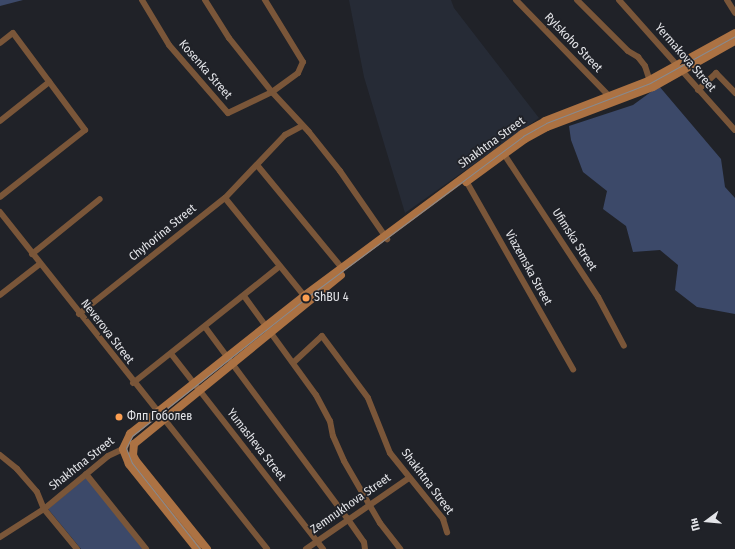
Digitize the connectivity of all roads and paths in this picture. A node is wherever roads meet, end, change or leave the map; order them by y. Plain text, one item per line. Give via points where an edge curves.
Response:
1 (142, 0) edge
2 (205, 0) edge
3 (265, 0) edge
4 (516, 0) edge
5 (577, 0) edge
6 (619, 0) edge
7 (727, 0) edge
8 (735, 13) edge
9 (735, 33) edge
10 (735, 41) edge
11 (0, 43) edge
12 (679, 69) junction
13 (49, 82) junction
14 (650, 84) junction
15 (698, 90) junction
16 (272, 92) junction
17 (735, 93) edge
18 (612, 99) junction
19 (0, 121) edge
20 (302, 126) junction
21 (734, 127) edge
22 (503, 152) junction
23 (257, 165) junction
24 (465, 180) junction
25 (0, 197) edge
26 (225, 198) junction
27 (100, 199) dead end
28 (0, 214) edge
29 (386, 238) junction
30 (32, 254) junction
31 (40, 264) junction
32 (279, 267) junction
33 (342, 268) junction
34 (0, 295) edge
35 (244, 296) junction
36 (306, 298) junction
37 (79, 314) junction
38 (205, 328) junction
39 (268, 330) junction
40 (624, 346) dead end
41 (172, 355) junction
42 (230, 361) junction
43 (294, 362) junction
44 (573, 369) dead end
45 (133, 383) junction
46 (196, 387) junction
47 (159, 416) junction
48 (123, 449) junction
49 (0, 455) edge
50 (86, 474) junction
51 (408, 478) junction
52 (368, 504) junction
53 (44, 509) junction
54 (347, 518) junction
55 (447, 532) dead end
56 (0, 537) edge
57 (317, 541) junction
58 (77, 549) edge
59 (146, 549) edge
60 (197, 549) edge
61 (207, 549) edge
62 (267, 549) edge
63 (306, 549) edge
64 (323, 549) edge
65 (365, 549) edge
66 (400, 549) edge

1 - 16 street, Kosenka Street via 169,45 228,113
2 - 16 street via 229,38
3 - 16 street via 303,62 298,73
4 - 18 street, Rylskoho Street
5 - 14 street via 628,51 638,57
6 - 12 street, Yermakova Street
7 - 8 street
9 - 12 main road, Shakhtna Street
10 - 12 main road, Shakhtna Street
11 - 13 street via 13,33
12 - 14 main road, Shakhtna Street
12 - 15 street, Yermakova Street
13 - 19 street
13 - 25 street via 85,130
14 - 18 main road, Shakhtna Street
15 - 17 street via 716,73
15 - 21 street, Yermakova Street
16 - 20 street
18 - 22 main road, Shakhtna Street via 545,122 522,134
20 - 23 street, Chyhorina Street via 286,135
20 - 29 street via 340,171
22 - 24 main road, Shakhtna Street
22 - 40 street, Ufimska Street via 598,297
23 - 26 street, Chyhorina Street
23 - 33 street
24 - 29 main road, Shakhtna Street
24 - 44 street, Viazemska Street
26 - 32 street
26 - 37 street, Chyhorina Street
27 - 30 street
28 - 30 street, Neverova Street
29 - 33 main road, Shakhtna Street
29 - 36 main road, Shakhtna Street
30 - 31 street, Neverova Street
31 - 34 street
31 - 37 street, Neverova Street
32 - 35 street
32 - 36 street
33 - 36 main road, Shakhtna Street
35 - 38 street
35 - 39 street
36 - 39 main road, Shakhtna Street
37 - 45 street, Neverova Street
38 - 41 street
38 - 42 street
39 - 42 main road, Shakhtna Street
39 - 43 street
41 - 45 street
41 - 46 street, Yumasheva Street
42 - 46 main road, Shakhtna Street
42 - 54 street
43 - 51 street, Shakhtna Street via 322,336 368,398 390,453
43 - 52 street via 330,421 333,436 344,461
45 - 47 street, Neverova Street
46 - 47 main road, Shakhtna Street
46 - 57 street, Yumasheva Street
47 - 48 main road, Shakhtna Street via 130,434
47 - 61 main road, Shakhtna Street via 136,440 132,448 136,461
47 - 62 street
48 - 50 street, Shakhtna Street via 108,456
48 - 60 main road via 129,464
49 - 53 street via 17,469 37,492
50 - 53 street, Shakhtna Street
50 - 59 street
51 - 52 street, Zemnukhova Street
51 - 55 street, Shakhtna Street via 443,519
52 - 54 street, Zemnukhova Street
52 - 66 street
53 - 56 street, Shakhtna Street
53 - 58 street
54 - 57 street, Zemnukhova Street
54 - 65 street via 364,542
57 - 63 street, Zemnukhova Street
57 - 64 street, Yumasheva Street

